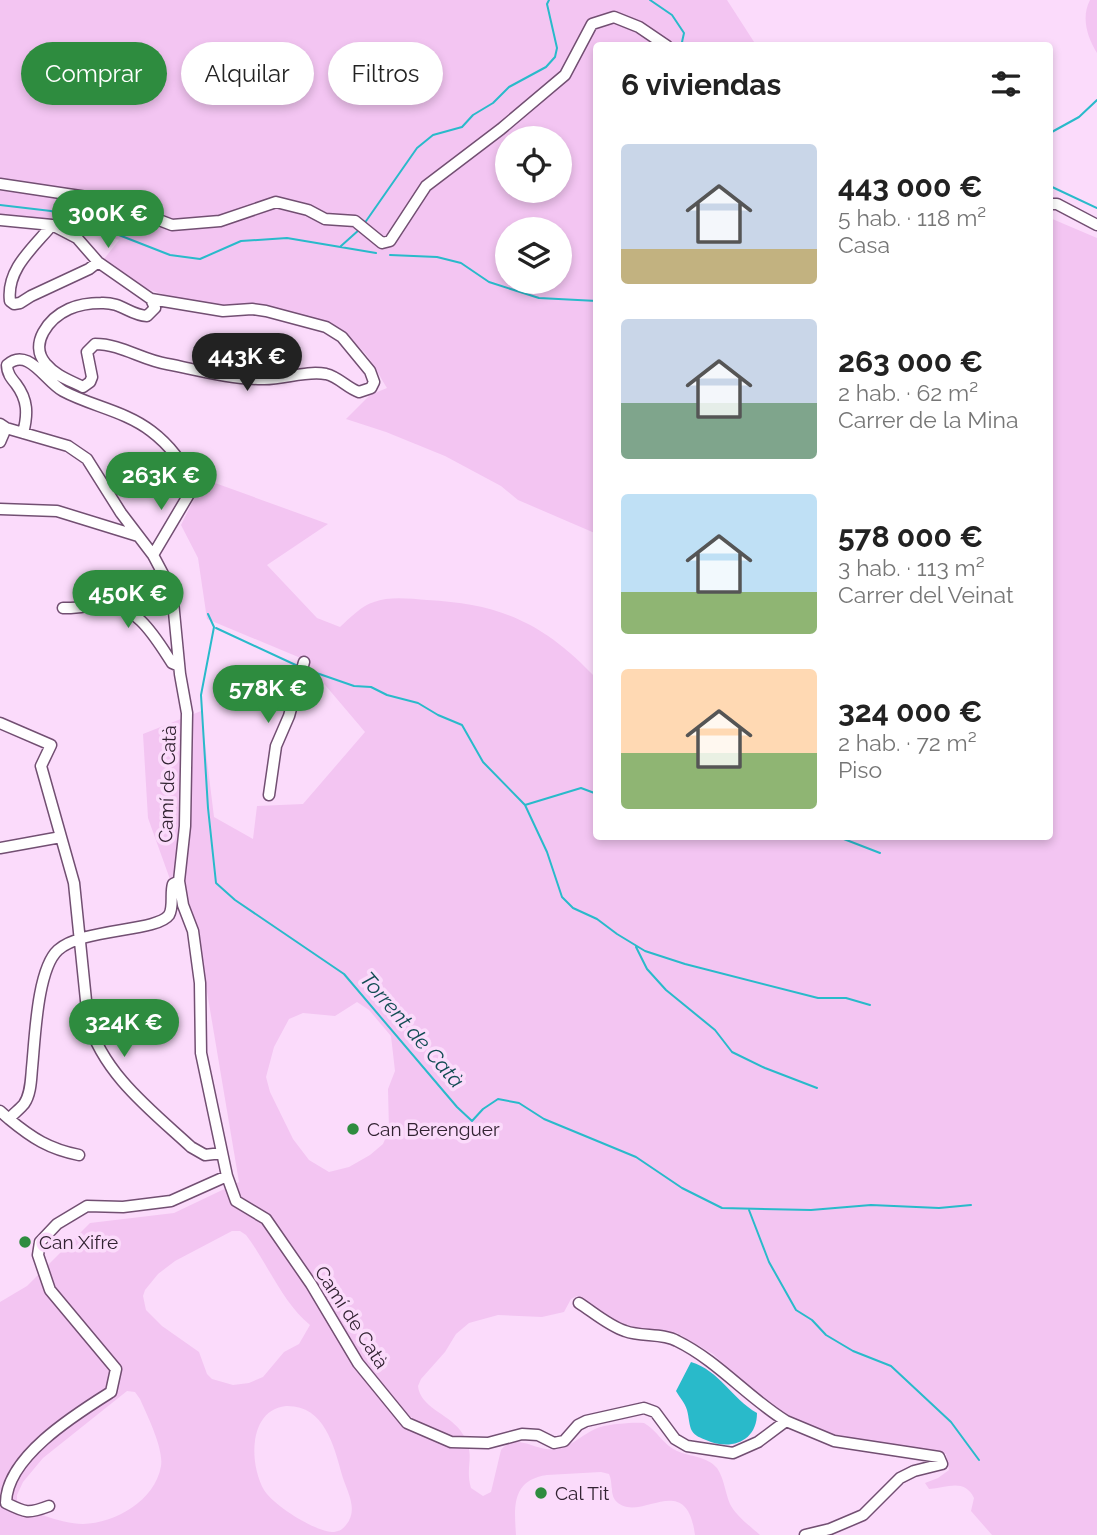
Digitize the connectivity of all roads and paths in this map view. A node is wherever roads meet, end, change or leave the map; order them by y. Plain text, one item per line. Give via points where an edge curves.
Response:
1 (661, 42) edge
2 (0, 184) edge
3 (1053, 204) edge
4 (0, 220) edge
5 (52, 225) junction
6 (1097, 225) edge
7 (99, 262) junction
8 (151, 299) junction
9 (3, 426) edge
10 (23, 433) junction
11 (0, 442) edge
12 (0, 509) edge
13 (138, 536) junction
14 (153, 555) junction
15 (63, 608) dead end
16 (304, 662) dead end
17 (179, 666) junction
18 (0, 723) edge
19 (269, 795) dead end
20 (61, 837) junction
21 (0, 849) edge
22 (179, 881) junction
23 (80, 937) junction
24 (0, 1111) edge
25 (9, 1119) junction
26 (222, 1153) junction
27 (79, 1155) dead end
28 (227, 1176) junction
29 (579, 1303) dead end
30 (786, 1421) junction
31 (49, 1506) dead end
32 (806, 1535) edge

1 - 2 street via 614,17 592,24 565,75 426,186 390,241 383,243 355,221 325,219 276,202 220,221 172,225 87,197
3 - 6 street
4 - 5 street
5 - 7 street via 77,238
5 - 7 street via 17,268 10,301 20,303
7 - 8 street
8 - 8 street via 155,308 147,316 112,303 67,310 51,321 40,338 45,363 83,387 92,377 87,352 95,344 104,344 154,362 227,375 263,379 318,373 359,391 371,388 374,382 342,337 318,324 266,311 223,311
9 - 10 street
9 - 11 street
10 - 13 street via 68,446 87,459
10 - 14 street via 25,397 6,365 20,358 61,390 135,420 173,449 195,484
12 - 13 street via 57,511
13 - 14 street
14 - 17 street, Camí de Catà via 172,591
15 - 17 street via 121,607 144,621 172,663
16 - 19 street via 276,746
17 - 22 street, Camí de Catà via 187,713
18 - 20 street via 51,745 41,766
20 - 21 street
20 - 23 street via 74,883
22 - 23 street via 173,884 169,916 163,920
22 - 26 street, Camí de Catà via 193,932 200,983 201,1053
23 - 25 street via 59,949 48,964 30,1087 24,1104
23 - 26 street via 88,1020 113,1070 191,1147 205,1155
24 - 25 street
25 - 27 street via 36,1140
26 - 28 street, Camí de Catà
28 - 30 street, Camí de Catà via 236,1201 266,1219 358,1363 407,1423 451,1442 488,1443 523,1434 554,1443 564,1441 578,1424 644,1408 654,1412 675,1439 688,1446 733,1452 758,1442
28 - 31 street via 172,1200 123,1207 87,1206 57,1224 40,1242 38,1255 50,1290 116,1369 111,1392 43,1440 6,1491 6,1503 23,1512
29 - 30 street via 622,1331 674,1338
30 - 32 street via 834,1441 939,1457 942,1464 900,1478 863,1515

